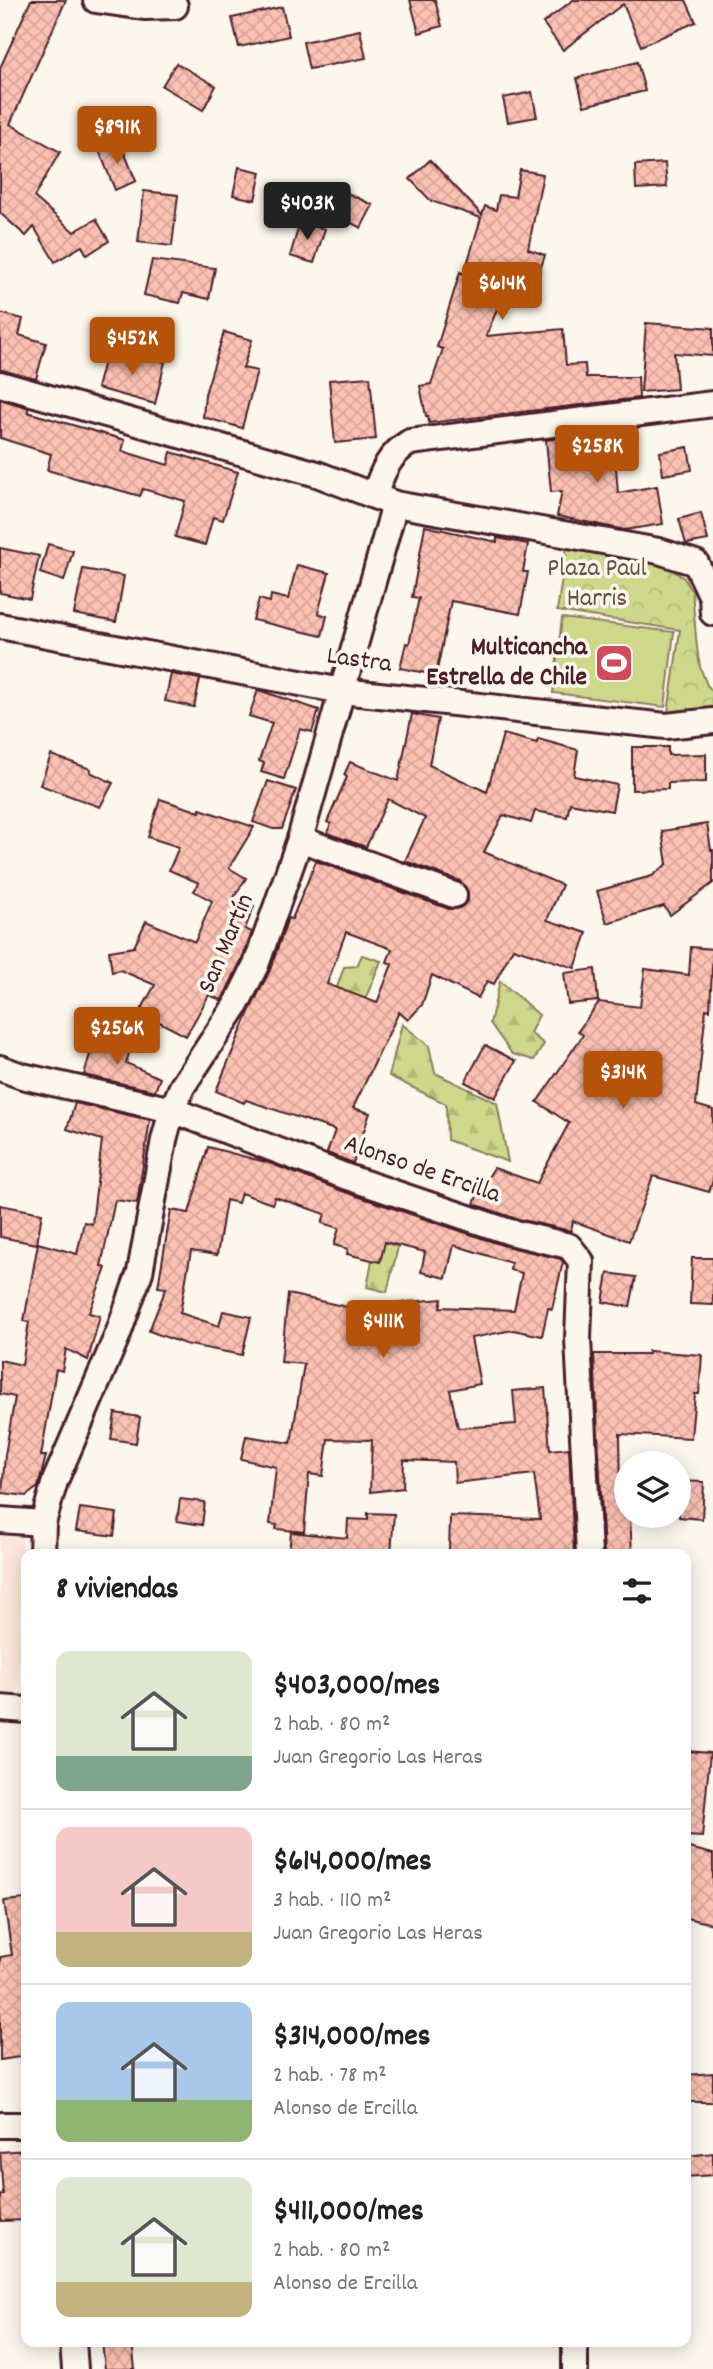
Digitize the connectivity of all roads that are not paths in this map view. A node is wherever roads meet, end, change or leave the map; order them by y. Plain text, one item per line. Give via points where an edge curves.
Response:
1 (96, 0) edge
2 (175, 6) dead end
3 (0, 384) edge
4 (713, 404) edge
5 (384, 500) junction
6 (713, 613) edge
7 (0, 626) edge
8 (342, 691) junction
9 (713, 721) edge
10 (300, 839) junction
11 (454, 895) dead end
12 (0, 1068) edge
13 (172, 1110) junction
14 (0, 1520) edge
15 (43, 1523) junction
16 (42, 1549) edge
17 (589, 1549) edge
18 (0, 1709) edge
19 (21, 1710) edge
20 (0, 2125) edge
21 (21, 2125) edge
22 (73, 2347) edge
23 (575, 2347) edge
24 (75, 2369) edge
25 (575, 2369) edge

1 - 2 street
3 - 5 street via 317,474
4 - 5 street, San Martín via 410,442 386,464
5 - 6 street via 659,551 696,563 712,597
5 - 8 street, San Martín
7 - 8 street, Lastra
8 - 9 street, Lastra via 666,726
8 - 10 street, San Martín
10 - 11 street
10 - 13 street, San Martín via 256,965 194,1065
12 - 13 street, Alonso de Ercilla
13 - 15 street, San Martín via 140,1272 55,1481
13 - 17 street, Alonso de Ercilla via 346,1177 510,1232 569,1246 581,1262 578,1339
14 - 15 street
15 - 16 street, San Martín
18 - 19 street
20 - 21 street
22 - 24 street
23 - 25 street

